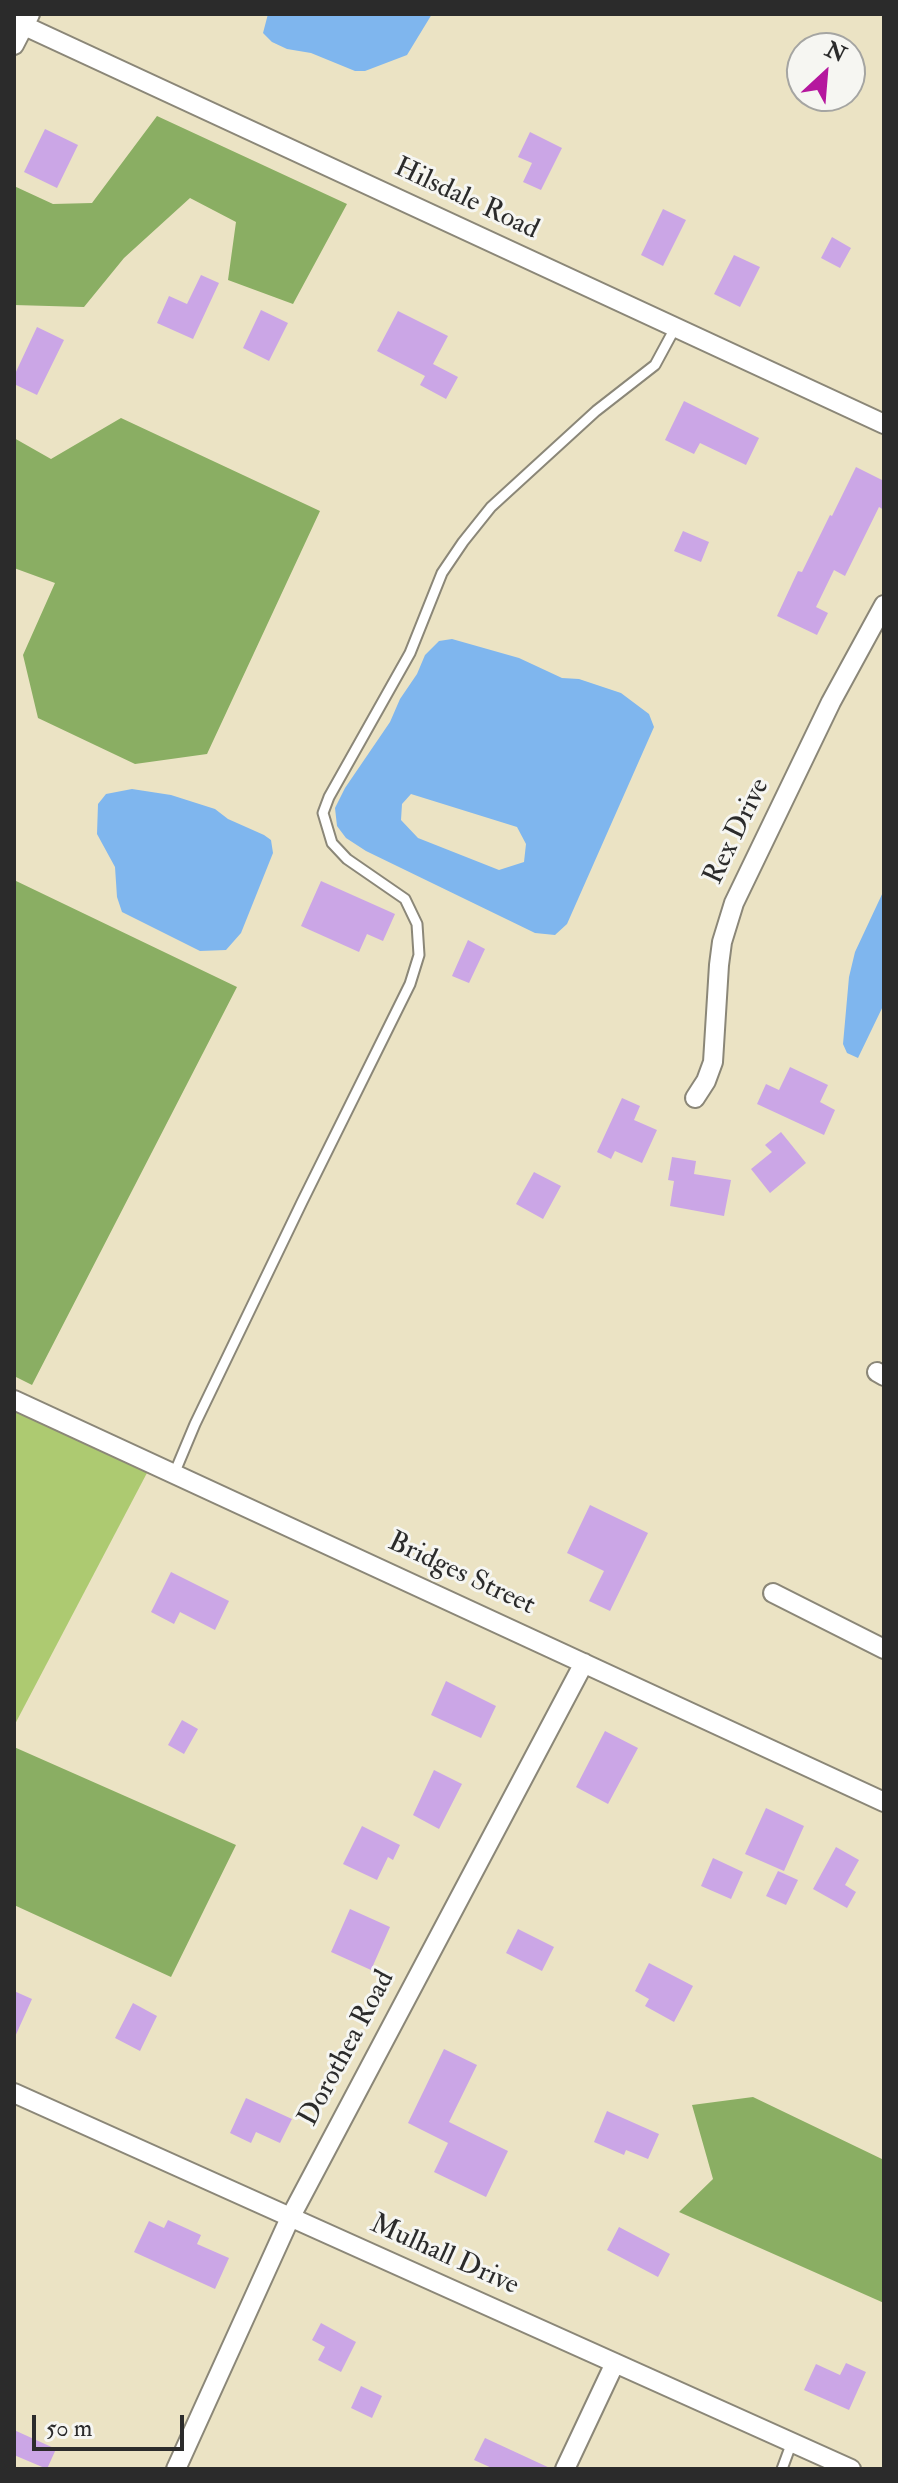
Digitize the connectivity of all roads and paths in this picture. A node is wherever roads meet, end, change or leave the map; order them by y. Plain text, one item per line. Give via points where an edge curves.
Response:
1 (22, 20) edge
2 (14, 45) edge
3 (675, 328) junction
4 (884, 424) edge
5 (884, 605) edge
6 (695, 1098) dead end
7 (14, 1400) edge
8 (174, 1474) junction
9 (773, 1593) dead end
10 (883, 1645) edge
11 (584, 1663) junction
12 (884, 1802) edge
13 (14, 2093) edge
14 (290, 2218) junction
15 (615, 2363) junction
16 (792, 2442) junction
17 (176, 2469) edge
18 (565, 2469) edge
19 (782, 2469) edge
20 (851, 2469) edge

1 - 2 street
1 - 3 street, Hilsdale Road
3 - 4 street, Hilsdale Road
3 - 8 lane via 655,365 560,443 491,507 463,542 442,573 410,653 329,797 323,813 332,843 405,899 417,924 419,955 410,984
5 - 6 street, Rex Drive via 734,903 722,942 713,1062
7 - 8 street, Bridges Street
8 - 11 street, Bridges Street
9 - 10 street
11 - 12 street, Bridges Street
11 - 14 street, Dorothea Road
13 - 14 street, Mulhall Drive
14 - 15 street, Mulhall Drive
14 - 17 street, Dorothea Road
15 - 16 street, Mulhall Drive
15 - 18 street
16 - 19 lane
16 - 20 street, Mulhall Drive

